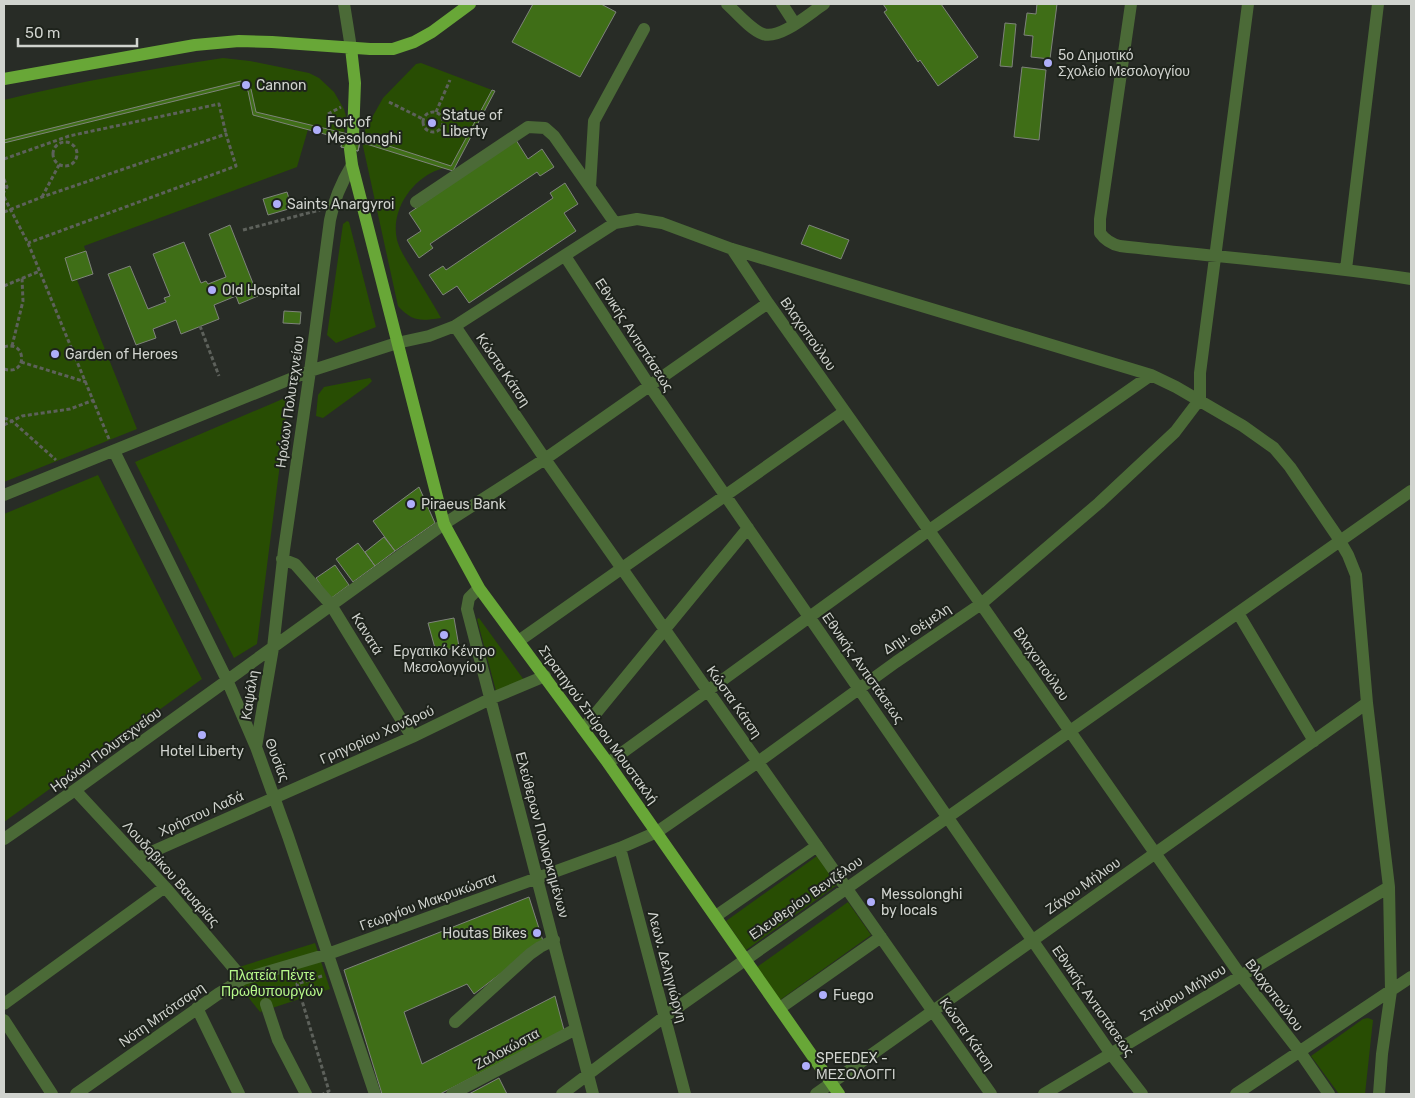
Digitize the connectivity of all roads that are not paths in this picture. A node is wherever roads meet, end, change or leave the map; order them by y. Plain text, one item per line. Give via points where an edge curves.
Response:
1 (344, 4) edge
2 (470, 4) edge
3 (727, 4) edge
4 (782, 4) edge
5 (824, 4) edge
6 (1131, 4) edge
7 (1248, 4) edge
8 (1378, 4) edge
9 (795, 24) junction
10 (644, 29) dead end
11 (352, 48) junction
12 (4, 79) edge
13 (353, 136) dead end
14 (350, 149) dead end
15 (352, 164) junction
16 (590, 187) junction
17 (416, 202) dead end
18 (615, 223) junction
19 (732, 249) junction
20 (564, 256) junction
21 (1216, 257) junction
22 (1346, 269) junction
23 (1411, 280) edge
24 (768, 303) junction
25 (455, 326) junction
26 (397, 343) junction
27 (310, 371) junction
28 (1151, 375) junction
29 (649, 385) junction
30 (1200, 400) junction
31 (844, 412) junction
32 (114, 451) junction
33 (545, 459) junction
34 (1411, 492) edge
35 (725, 495) junction
36 (4, 496) edge
37 (444, 524) junction
38 (748, 528) junction
39 (928, 532) junction
40 (1340, 541) junction
41 (282, 559) junction
42 (621, 568) junction
43 (479, 588) junction
44 (981, 604) junction
45 (332, 605) junction
46 (1238, 613) junction
47 (809, 617) junction
48 (665, 630) junction
49 (520, 640) junction
50 (273, 648) junction
51 (545, 676) junction
52 (227, 680) junction
53 (859, 688) junction
54 (708, 691) junction
55 (490, 699) junction
56 (1367, 703) junction
57 (583, 729) junction
58 (1070, 731) junction
59 (412, 737) junction
60 (1314, 741) junction
61 (256, 747) junction
62 (758, 762) junction
63 (608, 764) junction
64 (75, 790) junction
65 (275, 797) junction
66 (948, 817) junction
67 (657, 832) junction
68 (4, 839) edge
69 (817, 846) junction
70 (620, 848) junction
71 (1155, 854) junction
72 (138, 858) junction
73 (538, 877) junction
74 (165, 887) junction
75 (1389, 887) junction
76 (847, 888) junction
77 (716, 916) junction
78 (881, 937) junction
79 (554, 940) junction
80 (1033, 940) junction
81 (328, 954) junction
82 (746, 959) junction
83 (1241, 976) junction
84 (1411, 976) edge
85 (243, 979) junction
86 (1391, 991) junction
87 (4, 1004) edge
88 (266, 1004) dead end
89 (197, 1008) junction
90 (780, 1008) junction
91 (933, 1011) junction
92 (664, 1017) junction
93 (4, 1020) edge
94 (455, 1022) dead end
95 (576, 1029) junction
96 (1300, 1052) junction
97 (1110, 1054) junction
98 (588, 1075) junction
99 (832, 1083) junction
100 (52, 1094) edge
101 (76, 1094) edge
102 (239, 1094) edge
103 (306, 1094) edge
104 (375, 1094) edge
105 (452, 1094) edge
106 (562, 1094) edge
107 (593, 1094) edge
108 (685, 1094) edge
109 (816, 1094) edge
110 (839, 1094) edge
111 (991, 1094) edge
112 (1044, 1094) edge
113 (1142, 1094) edge
114 (1236, 1094) edge
115 (1329, 1094) edge
116 (1379, 1094) edge

1 - 11 street
2 - 11 main road via 439,28 407,45 388,50
3 - 9 street via 762,34 771,36
4 - 9 street
5 - 9 street
6 - 21 street via 1100,233 1115,245
7 - 21 street
8 - 22 street
10 - 16 street via 594,121
11 - 12 main road via 272,42 195,45
11 - 13 main road via 355,83
14 - 15 main road, Στρατηγού Σπύρου Μουστακλή
15 - 26 main road, Στρατηγού Σπύρου Μουστακλή
15 - 27 street, Ηρώων Πολυτεχνείου via 340,184 332,212
16 - 17 street via 554,136 545,128 528,127
16 - 18 street
18 - 19 street via 637,218 662,223
18 - 20 street
19 - 24 street, Βλαχοπούλου
19 - 28 street
20 - 25 street
20 - 29 street, Εθνικής Αντιστάσεως
21 - 22 street
21 - 30 street via 1200,373
22 - 23 street
24 - 29 street, Ηρώων Πολυτεχνείου
24 - 31 street, Βλαχοπούλου
25 - 26 street
25 - 33 street, Κώστα Κάτση
26 - 27 street
26 - 37 main road, Στρατηγού Σπύρου Μουστακλή
27 - 32 street
27 - 41 street, Ηρώων Πολυτεχνείου
28 - 30 street
28 - 39 street
29 - 33 street, Ηρώων Πολυτεχνείου
29 - 35 street, Εθνικής Αντιστάσεως
30 - 40 street via 1256,435 1282,456
30 - 44 street, Δημ. Θέμελη via 1174,432 1116,488
31 - 35 street
31 - 39 street, Βλαχοπούλου
32 - 36 street
32 - 52 street, Θυσίας
33 - 37 street, Ηρώων Πολυτεχνείου
33 - 42 street, Κώστα Κάτση
34 - 40 street, Ελευθερίου Βενιζέλου
35 - 38 street, Εθνικής Αντιστάσεως
35 - 42 street
37 - 43 main road, Στρατηγού Σπύρου Μουστακλή
37 - 45 street, Ηρώων Πολυτεχνείου
38 - 47 street, Εθνικής Αντιστάσεως
38 - 48 street
39 - 44 street, Βλαχοπούλου
39 - 47 street
40 - 46 street, Ελευθερίου Βενιζέλου
40 - 56 street via 1357,580
41 - 45 street, Κανατά via 295,564
41 - 50 street, Ηρώων Πολυτεχνείου
42 - 48 street, Κώστα Κάτση
42 - 49 street
43 - 49 main road, Στρατηγού Σπύρου Μουστακλή
43 - 55 street, Ελεύθερων Πολιορκημένων via 469,598 467,609
44 - 53 street, Δημ. Θέμελη
44 - 58 street, Βλαχοπούλου
45 - 50 street, Ηρώων Πολυτεχνείου
45 - 59 street, Κανατά
46 - 58 street, Ελευθερίου Βενιζέλου
46 - 60 street
47 - 53 street, Εθνικής Αντιστάσεως
47 - 54 street
48 - 54 street, Κώστα Κάτση
48 - 57 street
49 - 51 main road, Στρατηγού Σπύρου Μουστακλή
50 - 52 street, Ηρώων Πολυτεχνείου
50 - 61 street, Καψάλη
51 - 55 street, Γρηγορίου Χονδρού
51 - 57 main road, Στρατηγού Σπύρου Μουστακλή
52 - 61 street, Θυσίας
52 - 64 street, Ηρώων Πολυτεχνείου
53 - 62 street, Δημ. Θέμελη
53 - 66 street, Εθνικής Αντιστάσεως
54 - 62 street, Κώστα Κάτση
54 - 63 street
55 - 59 street, Γρηγορίου Χονδρού
55 - 73 street, Ελεύθερων Πολιορκημένων
56 - 60 street, Ζάχου Μήλιου
56 - 75 street
57 - 63 main road, Στρατηγού Σπύρου Μουστακλή
58 - 66 street, Ελευθερίου Βενιζέλου
58 - 71 street, Βλαχοπούλου
59 - 65 street, Γρηγορίου Χονδρού
60 - 71 street, Ζάχου Μήλιου
61 - 65 street, Θυσίας
62 - 67 street, Δημ. Θέμελη
62 - 69 street, Κώστα Κάτση
63 - 67 main road, Στρατηγού Σπύρου Μουστακλή
64 - 68 street, Ηρώων Πολυτεχνείου
64 - 72 street, Λουδοβίκου Βαυαρίας
65 - 72 street, Χρήστου Λαδά
65 - 81 street, Θυσίας
66 - 76 street, Ελευθερίου Βενιζέλου
66 - 80 street, Εθνικής Αντιστάσεως
67 - 70 street, Δημ. Θέμελη
67 - 77 main road, Στρατηγού Σπύρου Μουστακλή
69 - 76 street, Κώστα Κάτση
69 - 77 street
70 - 73 street, Δημ. Θέμελη
70 - 92 street, Λεων. Δεληγιώργη
71 - 80 street, Ζάχου Μήλιου
71 - 83 street, Βλαχοπούλου
72 - 74 street, Λουδοβίκου Βαυαρίας
73 - 79 street, Ελεύθερων Πολιορκημένων
73 - 81 street, Γεωργίου Μακρυκώστα
74 - 85 street, Λουδοβίκου Βαυαρίας
74 - 87 street
75 - 83 street, Σπύρου Μήλιου
75 - 86 street
76 - 78 street, Κώστα Κάτση
76 - 82 street, Ελευθερίου Βενιζέλου
77 - 82 main road, Στρατηγού Σπύρου Μουστακλή
78 - 90 street
78 - 91 street, Κώστα Κάτση
79 - 94 street via 530,954
79 - 95 street, Ελεύθερων Πολιορκημένων
80 - 91 street, Ζάχου Μήλιου
80 - 97 street, Εθνικής Αντιστάσεως
81 - 85 street, Νότη Μπότσαρη
81 - 104 street, Θυσίας
82 - 90 main road, Στρατηγού Σπύρου Μουστακλή
82 - 92 street, Ελευθερίου Βενιζέλου
83 - 96 street, Βλαχοπούλου
83 - 97 street, Σπύρου Μήλιου
84 - 86 street
85 - 89 street, Νότη Μπότσαρη
86 - 96 street
86 - 116 street
88 - 103 street via 278,1040
89 - 101 street, Νότη Μπότσαρη
89 - 102 street
90 - 99 main road, Στρατηγού Σπύρου Μουστακλή
91 - 99 street, Ζάχου Μήλιου
91 - 111 street, Κώστα Κάτση
92 - 98 street, Ελευθερίου Βενιζέλου
92 - 108 street, Λεων. Δεληγιώργη
93 - 100 street
95 - 98 street, Ελεύθερων Πολιορκημένων
95 - 105 street, Ζαλοκώστα
96 - 114 street
96 - 115 street, Βλαχοπούλου
97 - 112 street, Σπύρου Μήλιου
97 - 113 street, Εθνικής Αντιστάσεως
98 - 106 street, Ελευθερίου Βενιζέλου
98 - 107 street, Ελεύθερων Πολιορκημένων
99 - 109 street, Ζάχου Μήλιου
99 - 110 main road, Στρατηγού Σπύρου Μουστακλή

